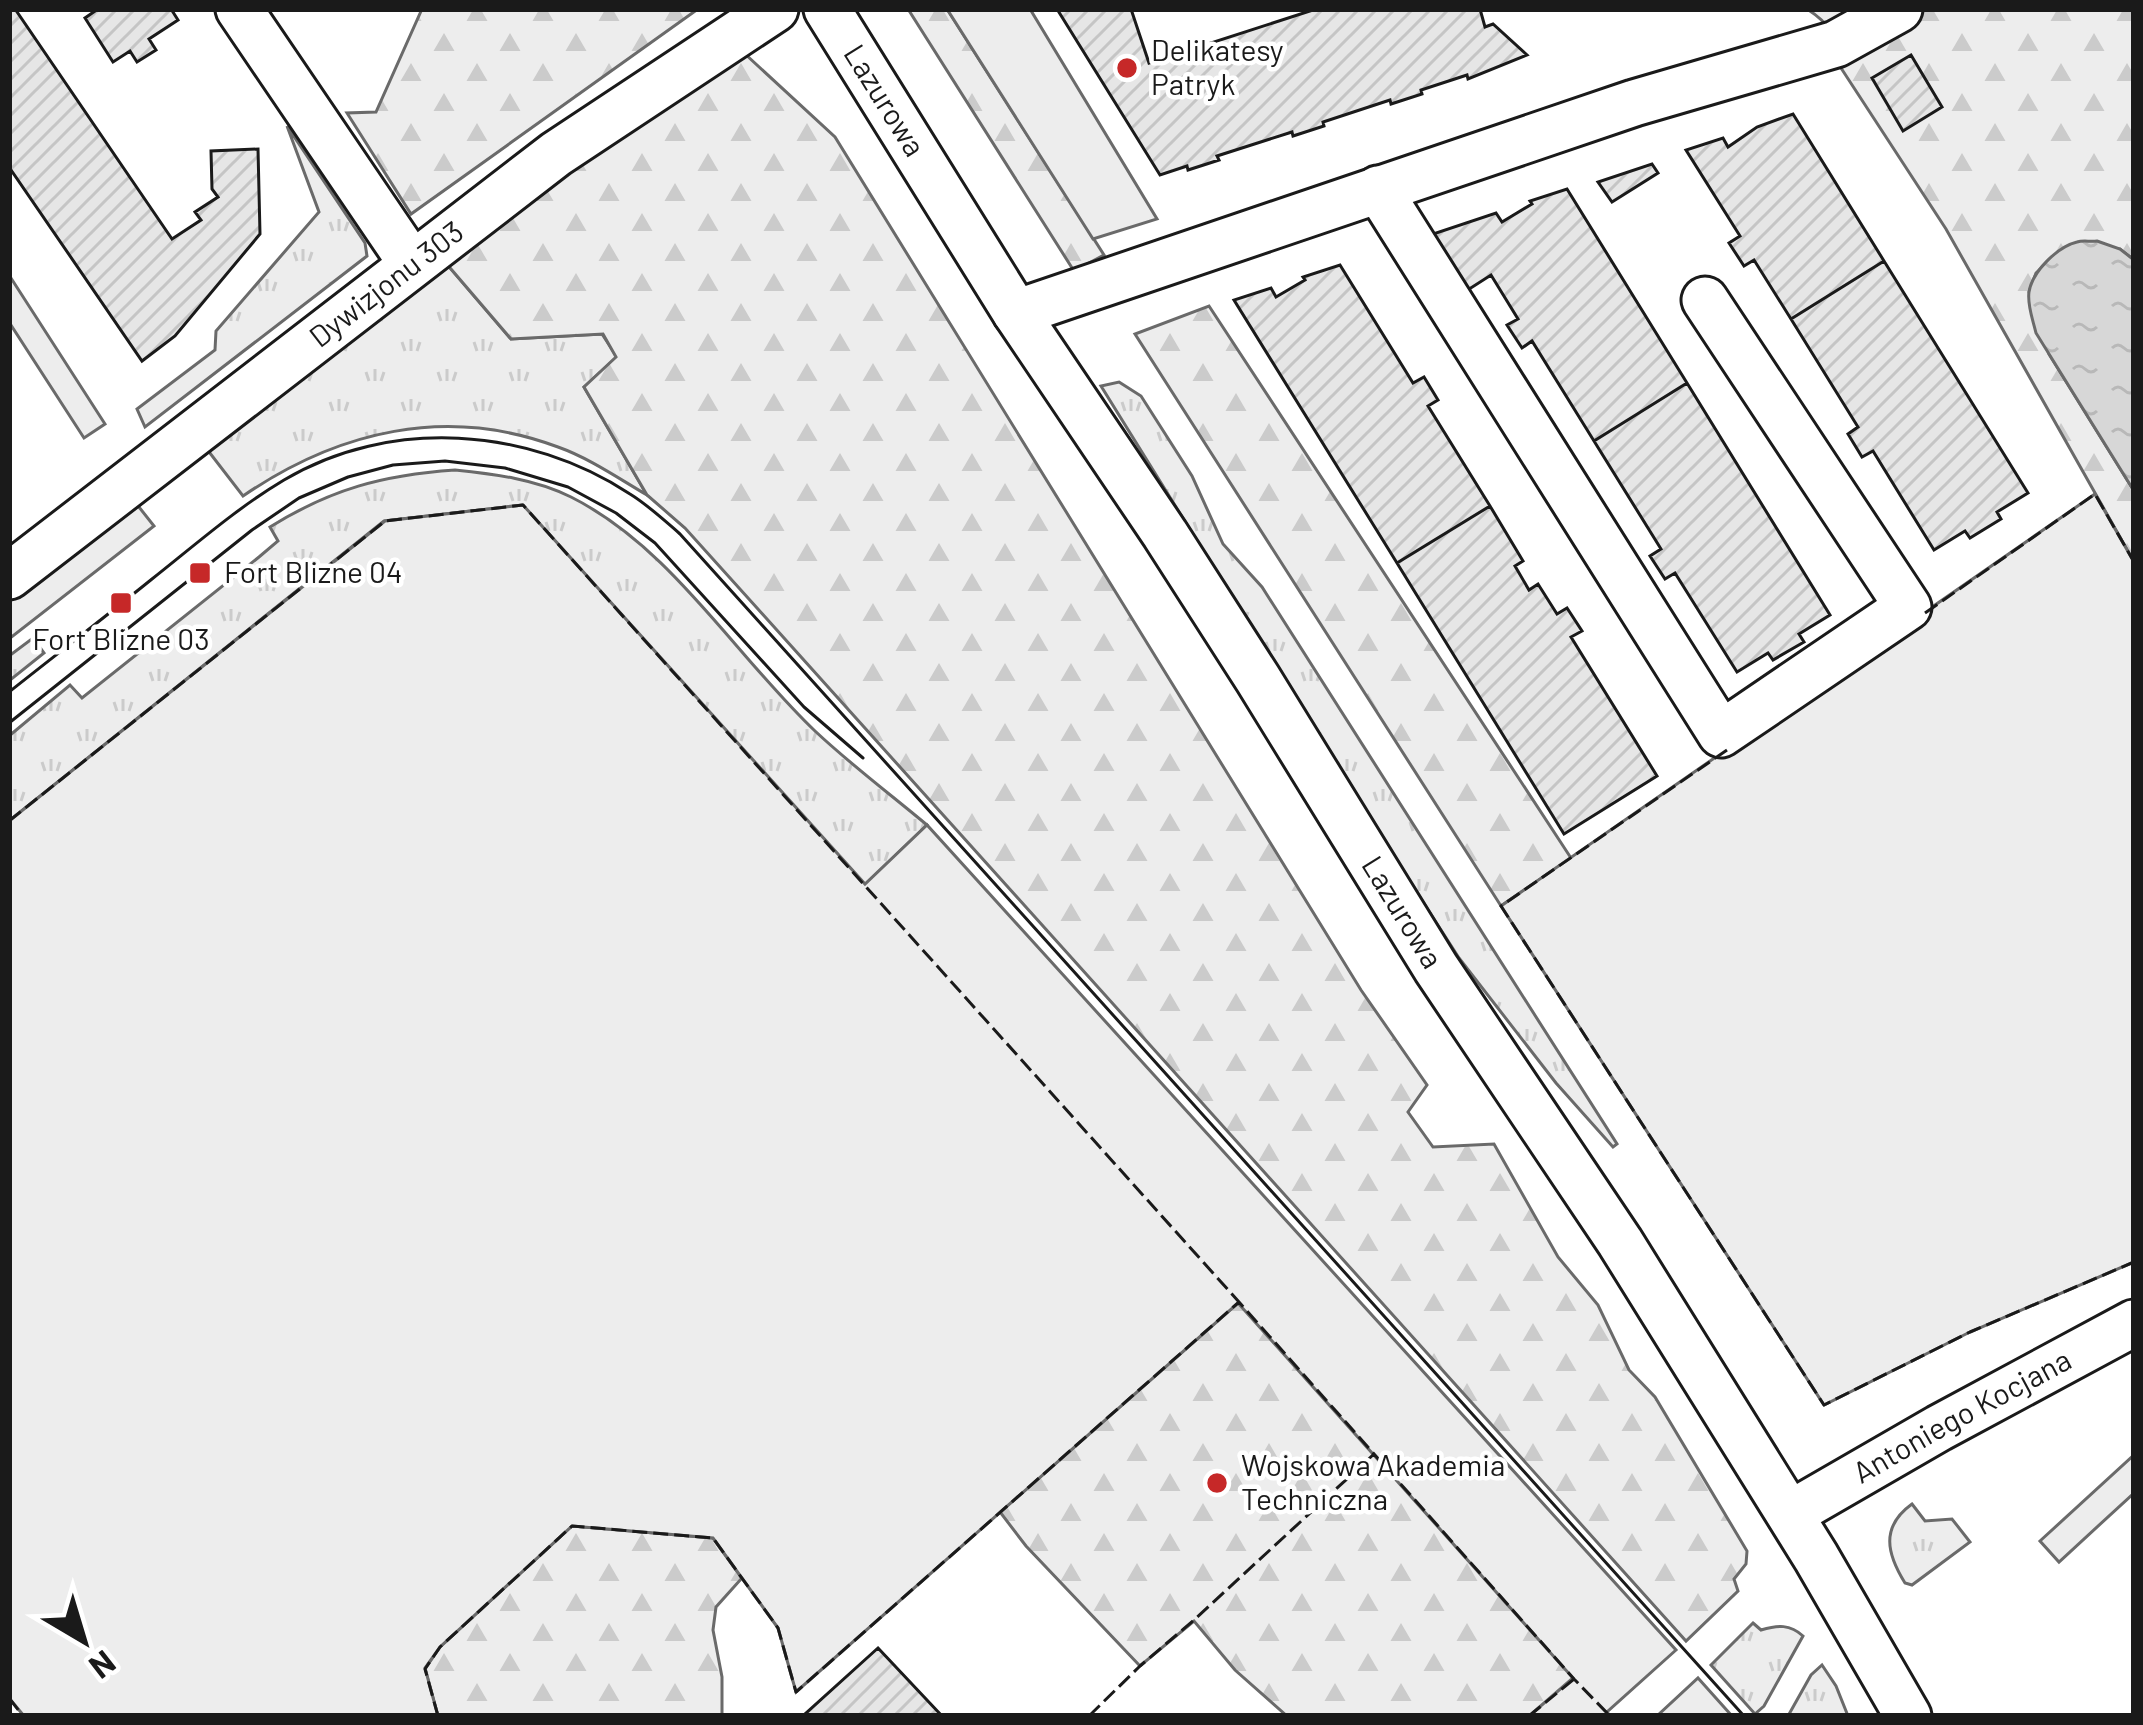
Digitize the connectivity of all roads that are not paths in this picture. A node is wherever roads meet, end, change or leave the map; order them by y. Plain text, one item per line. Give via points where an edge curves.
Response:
1 (239, 9) edge
2 (775, 9) edge
3 (827, 9) edge
4 (1899, 9) edge
5 (1378, 188) junction
6 (412, 264) junction
7 (1705, 300) dead end
8 (1016, 313) junction
9 (9, 575) edge
10 (2134, 1323) edge
11 (1790, 1514) junction
12 (1909, 1716) edge

1 - 6 street
2 - 6 street, Dywizjonu 303 via 556,154
3 - 8 street, Lazurowa
4 - 5 street via 1836,44
5 - 7 street via 1721,734 1908,607
5 - 8 street
6 - 9 street, Dywizjonu 303
8 - 11 street, Lazurowa
10 - 11 street, Antoniego Kocjana
11 - 12 street, Lazurowa

